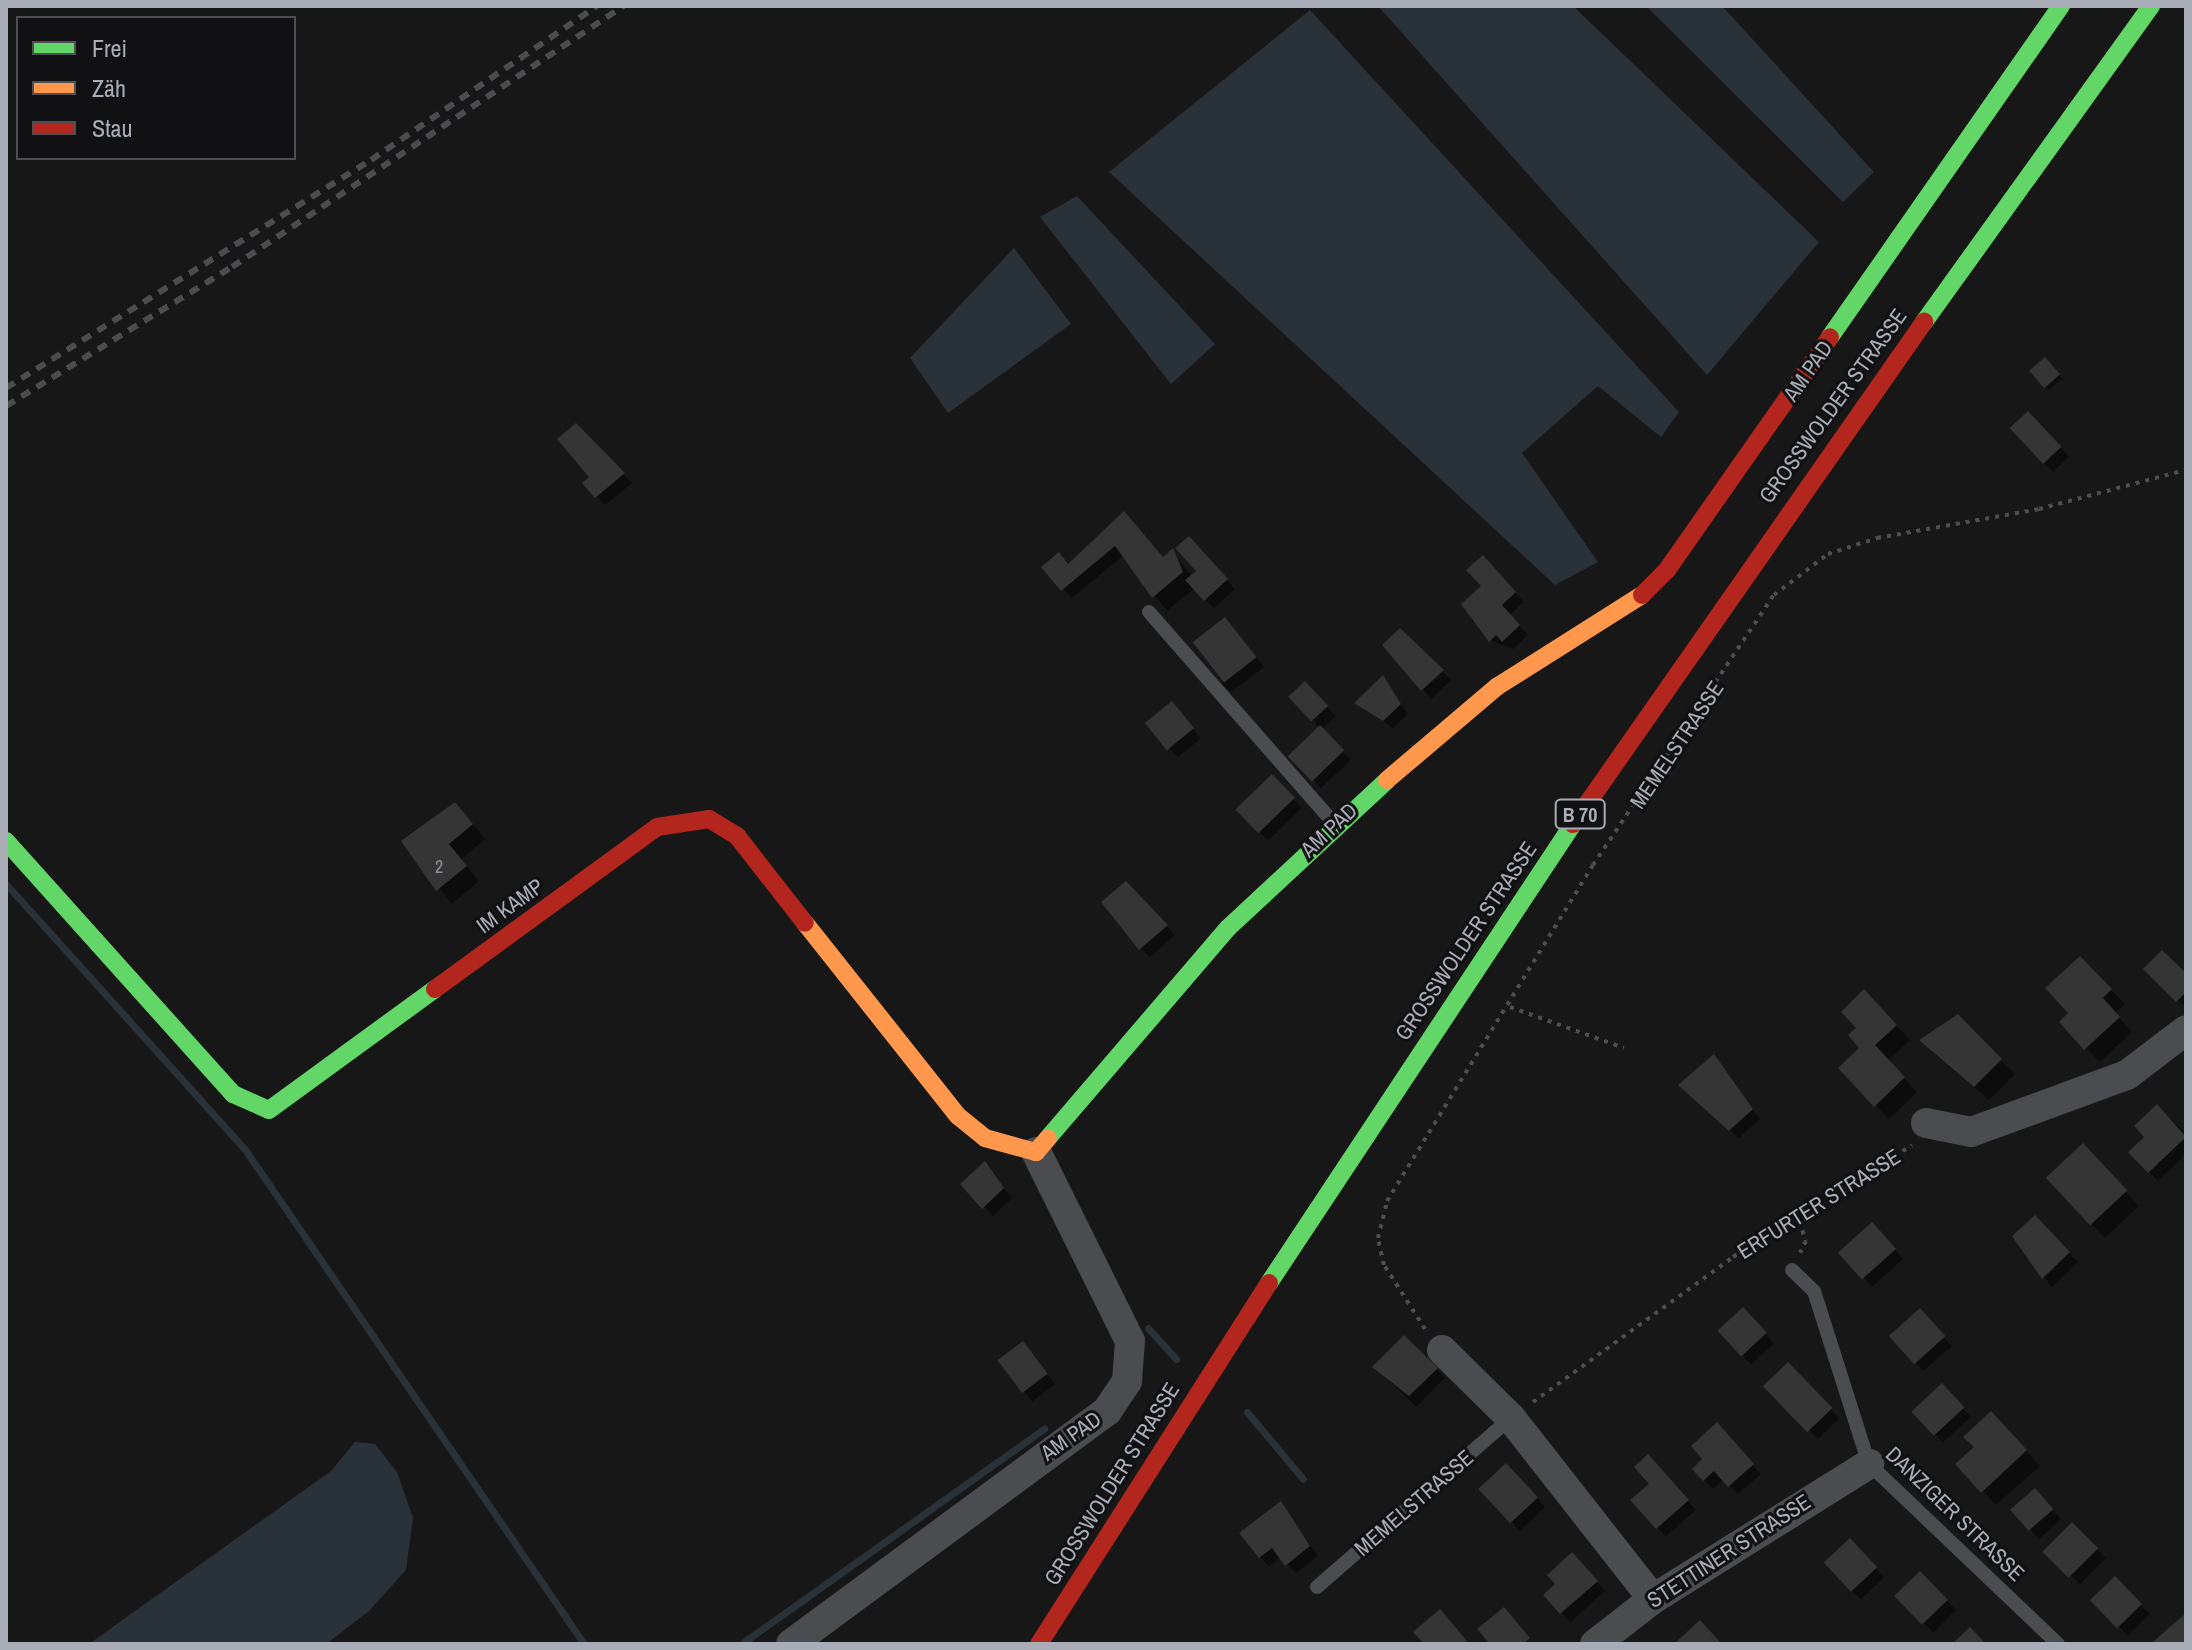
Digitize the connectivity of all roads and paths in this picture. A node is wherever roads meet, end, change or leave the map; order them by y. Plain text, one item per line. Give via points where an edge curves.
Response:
1 (2061, 6) edge
2 (2151, 6) edge
3 (2186, 470) edge
4 (1149, 612) dead end
5 (1334, 824) junction
6 (6, 841) edge
7 (1510, 1007) junction
8 (2186, 1030) edge
9 (1624, 1048) dead end
10 (1926, 1123) joint
11 (1036, 1152) junction
12 (1798, 1220) junction
13 (1792, 1270) joint
14 (1442, 1350) joint
15 (1511, 1418) junction
16 (1869, 1464) junction
17 (1317, 1587) dead end
18 (1653, 1599) junction
19 (791, 1644) edge
20 (1039, 1644) edge
21 (1595, 1644) edge
22 (2058, 1644) edge

1 - 5 street, AM PAD via 1667,570 1631,605 1498,686
2 - 20 street, GROSSWOLDER STRASSE / B 70 via 1718,607 1352,1155
3 - 7 path, MEMELSTRASSE via 2039,509 1877,538 1802,570 1774,595 1593,865
4 - 5 lane
5 - 11 street, AM PAD via 1228,928
6 - 11 street, IM KAMP via 233,1094 269,1110 657,827 709,819 737,836 958,1116 985,1138
7 - 9 path
7 - 14 path, MEMELSTRASSE via 1387,1201 1378,1238 1394,1289
8 - 10 street via 2127,1075 1971,1132
10 - 12 path, ERFURTER STRASSE via 1911,1147
11 - 19 street, AM PAD via 1130,1341 1127,1381 1107,1411
12 - 13 path via 1806,1241
12 - 15 path, ERFURTER STRASSE via 1733,1257
13 - 16 lane, DANZIGER STRASSE via 1814,1291
14 - 15 street
15 - 17 lane, MEMELSTRASSE
15 - 18 street
16 - 18 street, STETTINER STRASSE
16 - 22 lane, DANZIGER STRASSE
18 - 21 street, STETTINER STRASSE

